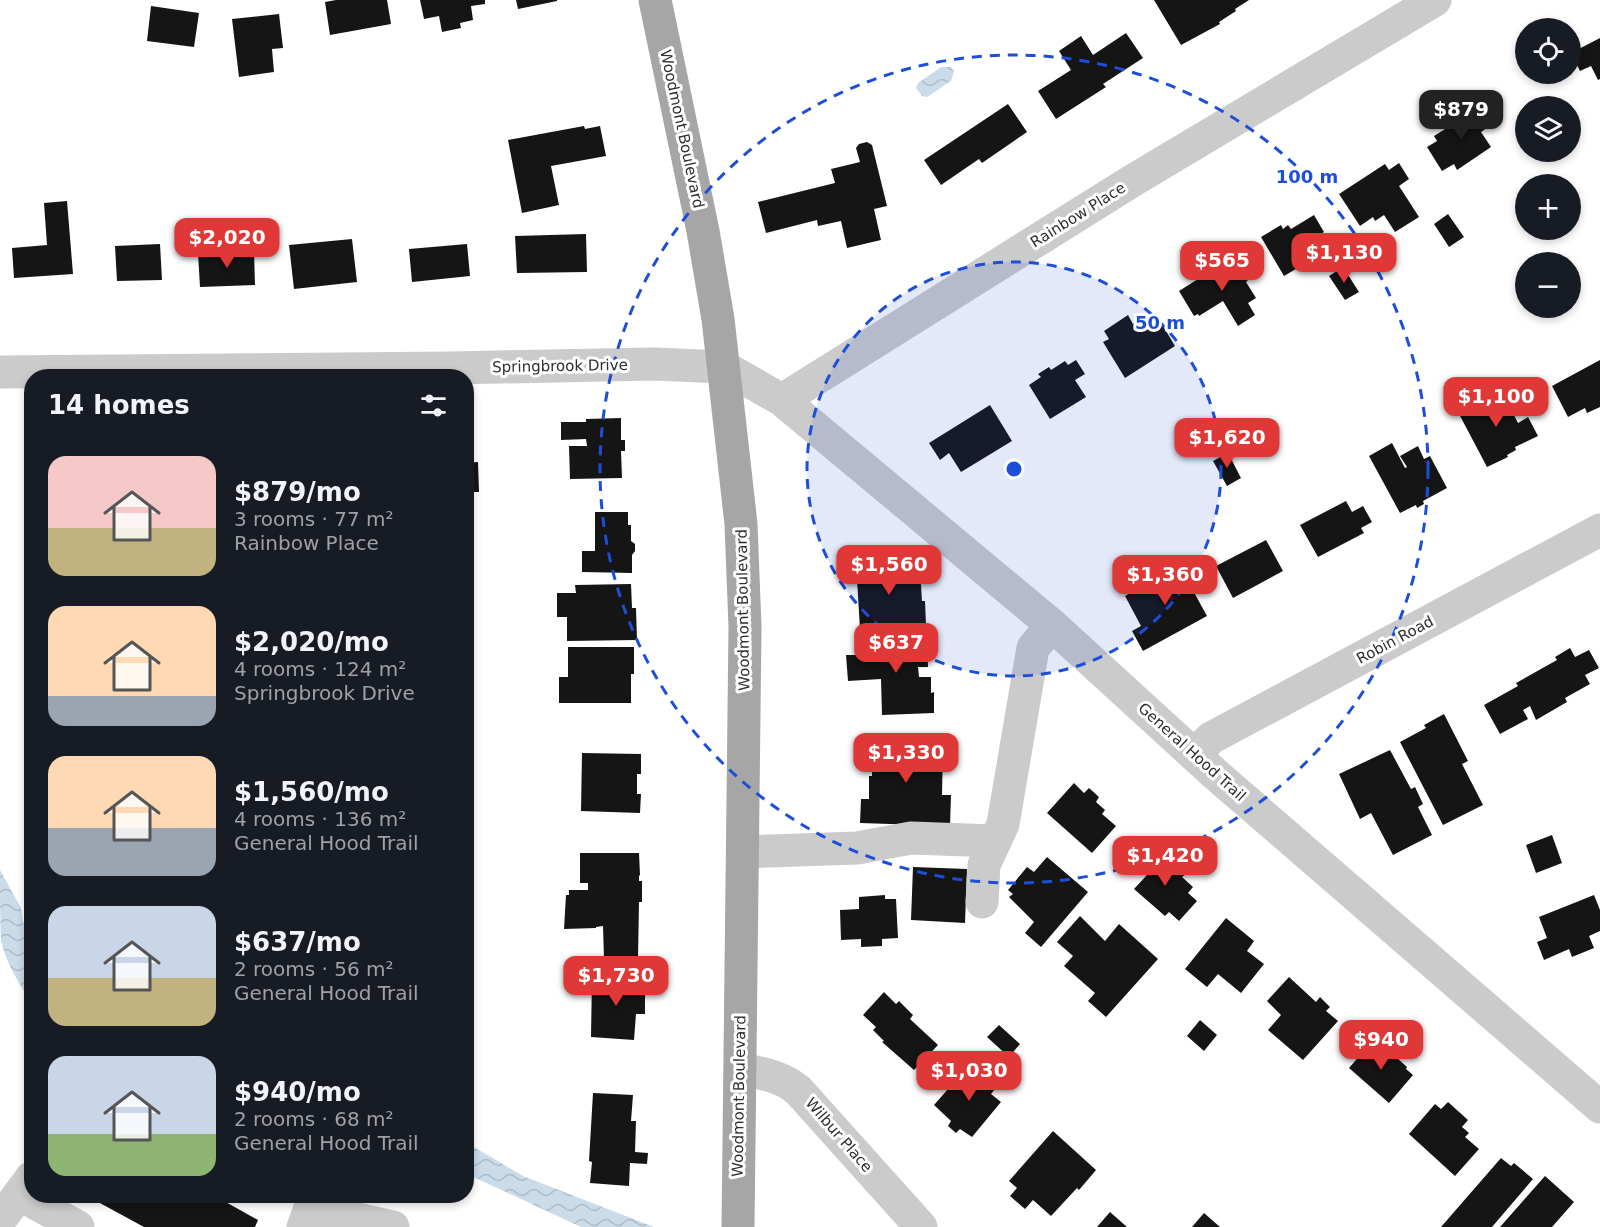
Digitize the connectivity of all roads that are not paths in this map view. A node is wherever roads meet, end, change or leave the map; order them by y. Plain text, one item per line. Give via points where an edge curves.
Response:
1 (655, 0) edge
2 (1435, 0) edge
3 (724, 367) junction
4 (338, 369) edge
5 (0, 372) edge
6 (24, 372) edge
7 (782, 400) junction
8 (1600, 530) edge
9 (1052, 625) junction
10 (1194, 755) junction
11 (996, 841) junction
12 (743, 852) junction
13 (982, 902) dead end
14 (740, 1069) junction
15 (1600, 1107) edge
16 (24, 1187) edge
17 (47, 1203) edge
18 (0, 1220) edge
19 (78, 1227) edge
20 (303, 1227) edge
21 (393, 1227) edge
22 (738, 1227) edge
23 (921, 1227) edge

1 - 3 main road, Woodmont Boulevard via 703,231
2 - 7 street, Rainbow Place via 1132,181
3 - 4 street, Springbrook Drive via 654,364
3 - 7 street
3 - 12 main road, Woodmont Boulevard via 741,524 746,627
5 - 6 street, Springbrook Drive
7 - 9 street, General Hood Trail
8 - 10 street, Robin Road via 1210,738
9 - 10 street, General Hood Trail
9 - 11 street via 1033,648 1003,825
10 - 15 street, General Hood Trail
11 - 12 street via 911,838 825,851
11 - 13 street via 984,865
12 - 14 main road, Woodmont Boulevard
14 - 22 main road, Woodmont Boulevard
14 - 23 street, Wilbur Place via 774,1076 798,1090
16 - 18 street
17 - 19 street
20 - 21 street via 310,1208

